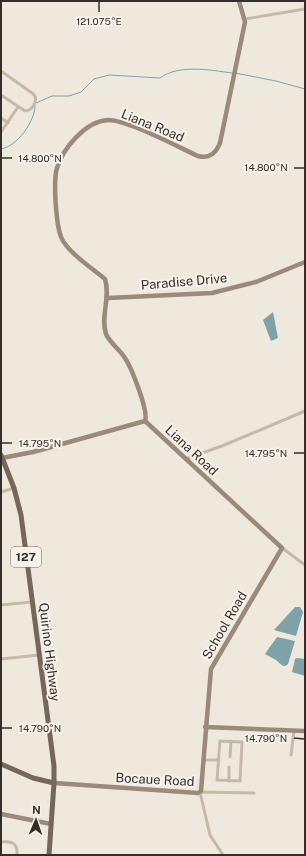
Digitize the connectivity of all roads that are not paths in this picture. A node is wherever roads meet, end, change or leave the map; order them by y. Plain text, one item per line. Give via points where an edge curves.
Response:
1 (239, 1) edge
2 (305, 9) edge
3 (245, 18) junction
4 (1, 71) edge
5 (1, 96) edge
6 (18, 107) junction
7 (1, 118) edge
8 (8, 123) junction
9 (1, 132) edge
10 (305, 262) edge
11 (108, 298) junction
12 (305, 411) edge
13 (145, 421) junction
14 (2, 457) edge
15 (185, 459) junction
16 (14, 488) junction
17 (1, 492) edge
18 (282, 548) junction
19 (305, 565) edge
20 (32, 602) junction
21 (1, 605) edge
22 (1, 654) edge
23 (39, 655) junction
24 (3, 659) edge
25 (205, 727) junction
26 (294, 731) junction
27 (305, 731) edge
28 (231, 741) junction
29 (291, 755) dead end
30 (230, 756) dead end
31 (203, 760) junction
32 (218, 760) junction
33 (1, 764) edge
34 (229, 767) dead end
35 (228, 780) junction
36 (54, 783) junction
37 (200, 792) junction
38 (254, 793) dead end
39 (1, 814) edge
40 (51, 824) junction
41 (1, 842) edge
42 (17, 855) edge
43 (49, 855) edge
44 (223, 855) edge

1 - 3 street, Liana Road
2 - 3 street
3 - 11 street, Liana Road via 220,143 218,149 210,156 198,156 125,123 107,120 97,122 77,135 58,165 55,189 61,237 69,248 105,279
4 - 6 street via 35,96 36,101 28,111
5 - 6 street
6 - 8 street
7 - 8 street
8 - 9 street
10 - 11 street, Paradise Drive via 256,282 212,292
11 - 13 street, Liana Road via 106,333 130,366 145,410
12 - 15 street
13 - 14 street via 33,452
13 - 15 street, Liana Road
14 - 16 main road, Quirino Highway / 127
15 - 18 street, Liana Road
16 - 17 street
16 - 20 main road, Quirino Highway / 127 via 22,519
18 - 19 street
18 - 25 street, School Road via 212,664
20 - 21 street
20 - 23 main road, Quirino Highway / 127
22 - 24 street
23 - 24 street
23 - 36 main road, Quirino Highway / 127
25 - 26 street
25 - 31 street, School Road
26 - 27 street
26 - 29 street
28 - 30 street
28 - 32 street via 219,743
28 - 35 street via 242,742 241,772 240,780
31 - 32 street
31 - 37 street, School Road
32 - 35 street via 217,780
33 - 36 main road via 33,778
34 - 35 street
36 - 37 street, Bocaue Road
36 - 40 main road, Quirino Highway / 127
37 - 38 street, Bocaue Road
37 - 44 street via 210,835
39 - 40 street
40 - 43 main road, Quirino Highway / 127
41 - 42 street via 9,841 15,844

